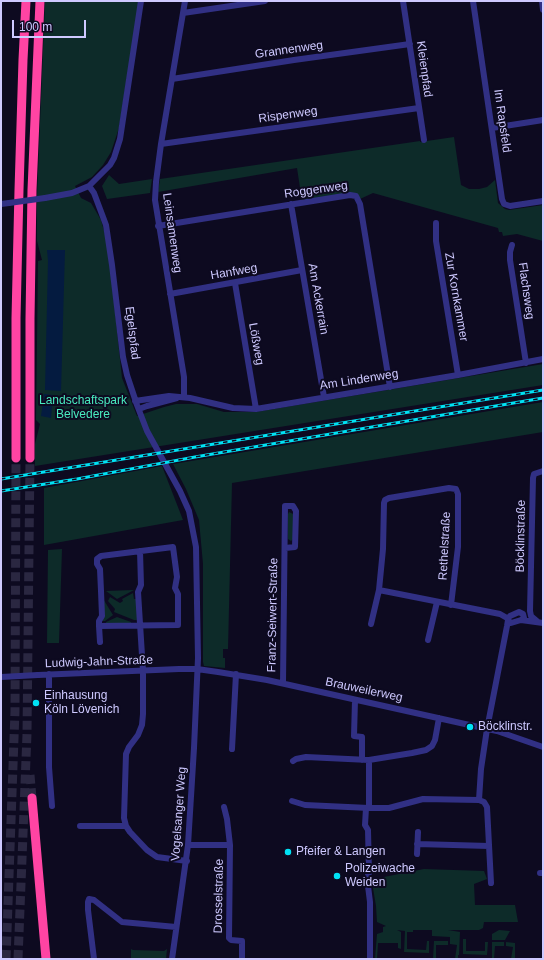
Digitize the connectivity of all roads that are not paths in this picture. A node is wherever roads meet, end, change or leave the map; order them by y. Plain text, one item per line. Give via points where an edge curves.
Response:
1 (26, 1) edge
2 (40, 1) edge
3 (141, 1) edge
4 (185, 1) edge
5 (266, 1) edge
6 (403, 1) edge
7 (474, 1) edge
8 (542, 1) edge
9 (543, 10) edge
10 (183, 13) junction
11 (410, 44) junction
12 (172, 79) junction
13 (419, 108) junction
14 (543, 120) edge
15 (492, 128) junction
16 (424, 140) dead end
17 (161, 144) junction
18 (89, 186) junction
19 (543, 201) edge
20 (1, 204) edge
21 (291, 204) junction
22 (436, 223) dead end
23 (158, 226) junction
24 (512, 245) dead end
25 (302, 270) junction
26 (235, 283) junction
27 (170, 294) junction
28 (543, 359) edge
29 (526, 363) junction
30 (458, 375) junction
31 (390, 387) junction
32 (182, 397) junction
33 (324, 397) junction
34 (135, 401) junction
35 (139, 409) junction
36 (256, 409) junction
37 (16, 458) tunnel mouth
38 (30, 458) tunnel mouth
39 (543, 471) edge
40 (285, 548) junction
41 (140, 551) junction
42 (379, 590) junction
43 (530, 599) junction
44 (437, 602) junction
45 (451, 605) junction
46 (530, 609) junction
47 (516, 613) junction
48 (500, 614) junction
49 (508, 620) junction
50 (520, 620) junction
51 (540, 623) edge
52 (371, 624) dead end
53 (141, 625) junction
54 (99, 626) junction
55 (505, 634) junction
56 (428, 640) dead end
57 (100, 642) dead end
58 (197, 669) junction
59 (143, 671) junction
60 (49, 674) junction
61 (236, 674) junction
62 (1, 677) edge
63 (283, 683) junction
64 (355, 700) junction
65 (440, 718) junction
66 (487, 729) junction
67 (543, 747) edge
68 (232, 749) dead end
69 (362, 760) junction
70 (370, 760) junction
71 (293, 761) dead end
72 (32, 798) tunnel mouth
73 (479, 800) junction
74 (292, 801) dead end
75 (52, 806) dead end
76 (224, 808) dead end
77 (368, 808) junction
78 (80, 826) dead end
79 (126, 826) junction
80 (418, 832) dead end
81 (417, 844) junction
82 (188, 845) junction
83 (230, 845) junction
84 (489, 846) junction
85 (417, 854) dead end
86 (187, 861) junction
87 (491, 883) dead end
88 (176, 927) junction
89 (46, 959) edge
90 (94, 959) edge
91 (172, 959) edge
92 (242, 959) edge
93 (370, 959) edge

1 - 37 highway via 18,198
2 - 38 highway via 32,205
3 - 18 street via 120,139 110,165
4 - 10 street, Leinsamenweg
5 - 10 street
6 - 11 street, Kleienpfad
7 - 15 street, Im Rapsfeld
8 - 9 street
10 - 12 street, Leinsamenweg
11 - 12 street, Grannenweg
11 - 13 street, Kleienpfad
12 - 17 street, Leinsamenweg
13 - 16 street, Kleienpfad
13 - 17 street, Rispenweg
14 - 15 street
15 - 19 street, Im Rapsfeld via 504,204 510,206
17 - 23 street, Leinsamenweg via 155,190
18 - 20 street, bridge via 72,193
18 - 34 street, Egelspfad via 106,225 123,357
21 - 23 street, Roggenweg
21 - 25 street, Am Ackerrain
21 - 31 street, Roggenweg via 350,195 358,198
22 - 30 street, Zur Kornkammer via 436,241
23 - 27 street, Leinsamenweg
24 - 29 street, Flachsweg via 510,260
25 - 26 street, Hanfweg
25 - 33 street, Am Ackerrain
26 - 27 street, Hanfweg
26 - 36 street, Lößweg
27 - 32 street, Leinsamenweg via 184,377
28 - 29 street, Am Lindenweg
29 - 30 street, Am Lindenweg
30 - 31 street, Am Lindenweg
31 - 33 street, Am Lindenweg
32 - 34 street, Am Lindenweg via 169,396
32 - 35 street, Am Lindenweg
32 - 36 street, Am Lindenweg via 233,408
33 - 36 street, Am Lindenweg
34 - 35 street, Egelspfad
35 - 58 street, Egelspfad via 147,431 185,501 192,520 197,560
39 - 43 street, Böcklinstraße via 534,474
40 - 40 street, Franz-Seiwert-Straße via 285,506 293,506 296,511 295,547
40 - 63 street, Franz-Seiwert-Straße
41 - 53 street via 141,585 138,592
41 - 53 street via 174,547 177,577 175,588 178,594 178,626
41 - 54 street via 101,556 97,559 100,569 102,616
42 - 44 street
42 - 45 street, Rethelstraße via 386,500 449,488 456,489 458,547
42 - 52 street
43 - 46 street, Böcklinstraße
43 - 47 street
44 - 45 street
44 - 56 street
45 - 48 street
46 - 50 street
46 - 51 street via 531,616
47 - 48 street
47 - 49 street
47 - 50 street via 523,614
48 - 49 street
49 - 50 street via 512,623
49 - 55 street
50 - 51 street
50 - 55 street
53 - 54 street
53 - 59 street
54 - 57 street
55 - 66 street
58 - 59 street, Ludwig-Jahn-Straße
58 - 61 street, Brauweilerweg
58 - 82 street, Vogelsanger Weg
59 - 60 street, Ludwig-Jahn-Straße
59 - 79 street via 142,725 126,754
60 - 62 street, Ludwig-Jahn-Straße, bridge
60 - 75 street via 49,767
61 - 63 street, Brauweilerweg
61 - 68 street
63 - 64 street, Brauweilerweg
64 - 65 street, Brauweilerweg
64 - 69 street via 354,736 362,737
65 - 66 street, Brauweilerweg
65 - 70 street via 435,740 426,750
66 - 67 street, Brauweilerweg
66 - 73 street
69 - 70 street
69 - 71 street via 306,757
70 - 77 street
72 - 89 highway
73 - 77 street via 423,799 389,808
73 - 84 street via 484,802 487,808
74 - 77 street via 305,805
76 - 83 street, Drosselstraße
77 - 93 street via 365,825 368,830
78 - 79 street
79 - 86 street via 138,842 157,857
80 - 81 street
81 - 84 street
81 - 85 street
82 - 83 street, Drosselstraße
82 - 86 street, Vogelsanger Weg
83 - 92 street, Drosselstraße via 229,938 242,941
84 - 87 street
86 - 88 street, Vogelsanger Weg
88 - 90 street via 122,922 98,902 90,899 88,910
88 - 91 street, Vogelsanger Weg

